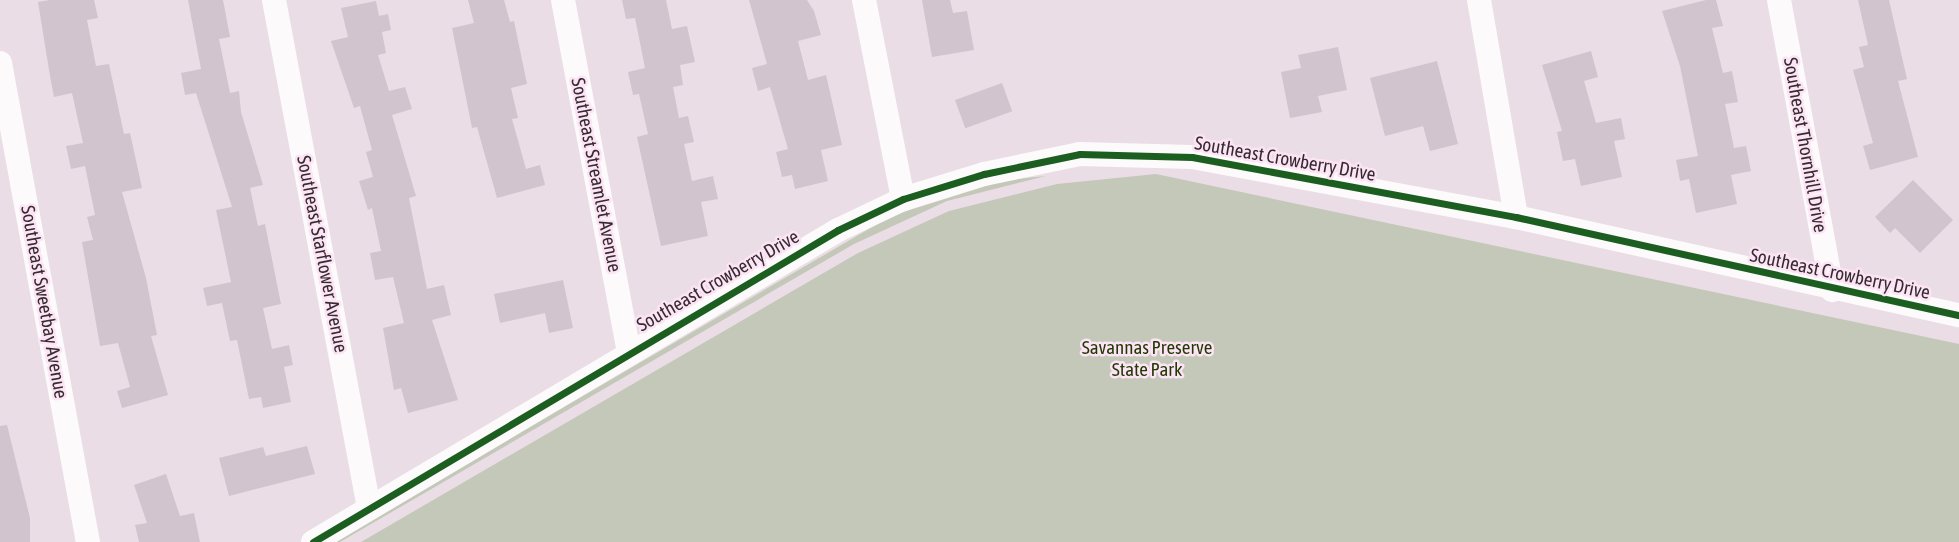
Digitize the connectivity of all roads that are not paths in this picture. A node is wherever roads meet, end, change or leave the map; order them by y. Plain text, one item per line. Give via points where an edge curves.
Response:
1 (274, 0) edge
2 (563, 0) edge
3 (864, 0) edge
4 (1479, 0) edge
5 (1779, 0) edge
6 (0, 63) edge
7 (903, 199) junction
8 (1516, 217) junction
9 (1832, 290) junction
10 (1959, 315) edge
11 (629, 351) junction
12 (369, 508) junction
13 (88, 542) edge
14 (313, 542) edge

1 - 12 street, Southeast Starflower Avenue
2 - 11 street, Southeast Streamlet Avenue
3 - 7 street
4 - 8 street
5 - 9 street, Southeast Thornhill Drive
6 - 13 street, Southeast Sweetbay Avenue
7 - 8 street, Southeast Crowberry Drive via 984,174 1080,154 1192,158
7 - 11 street, Southeast Crowberry Drive via 838,230
8 - 9 street, Southeast Crowberry Drive
9 - 10 street, Southeast Crowberry Drive
11 - 12 street, Southeast Crowberry Drive
12 - 14 street, Southeast Crowberry Drive

